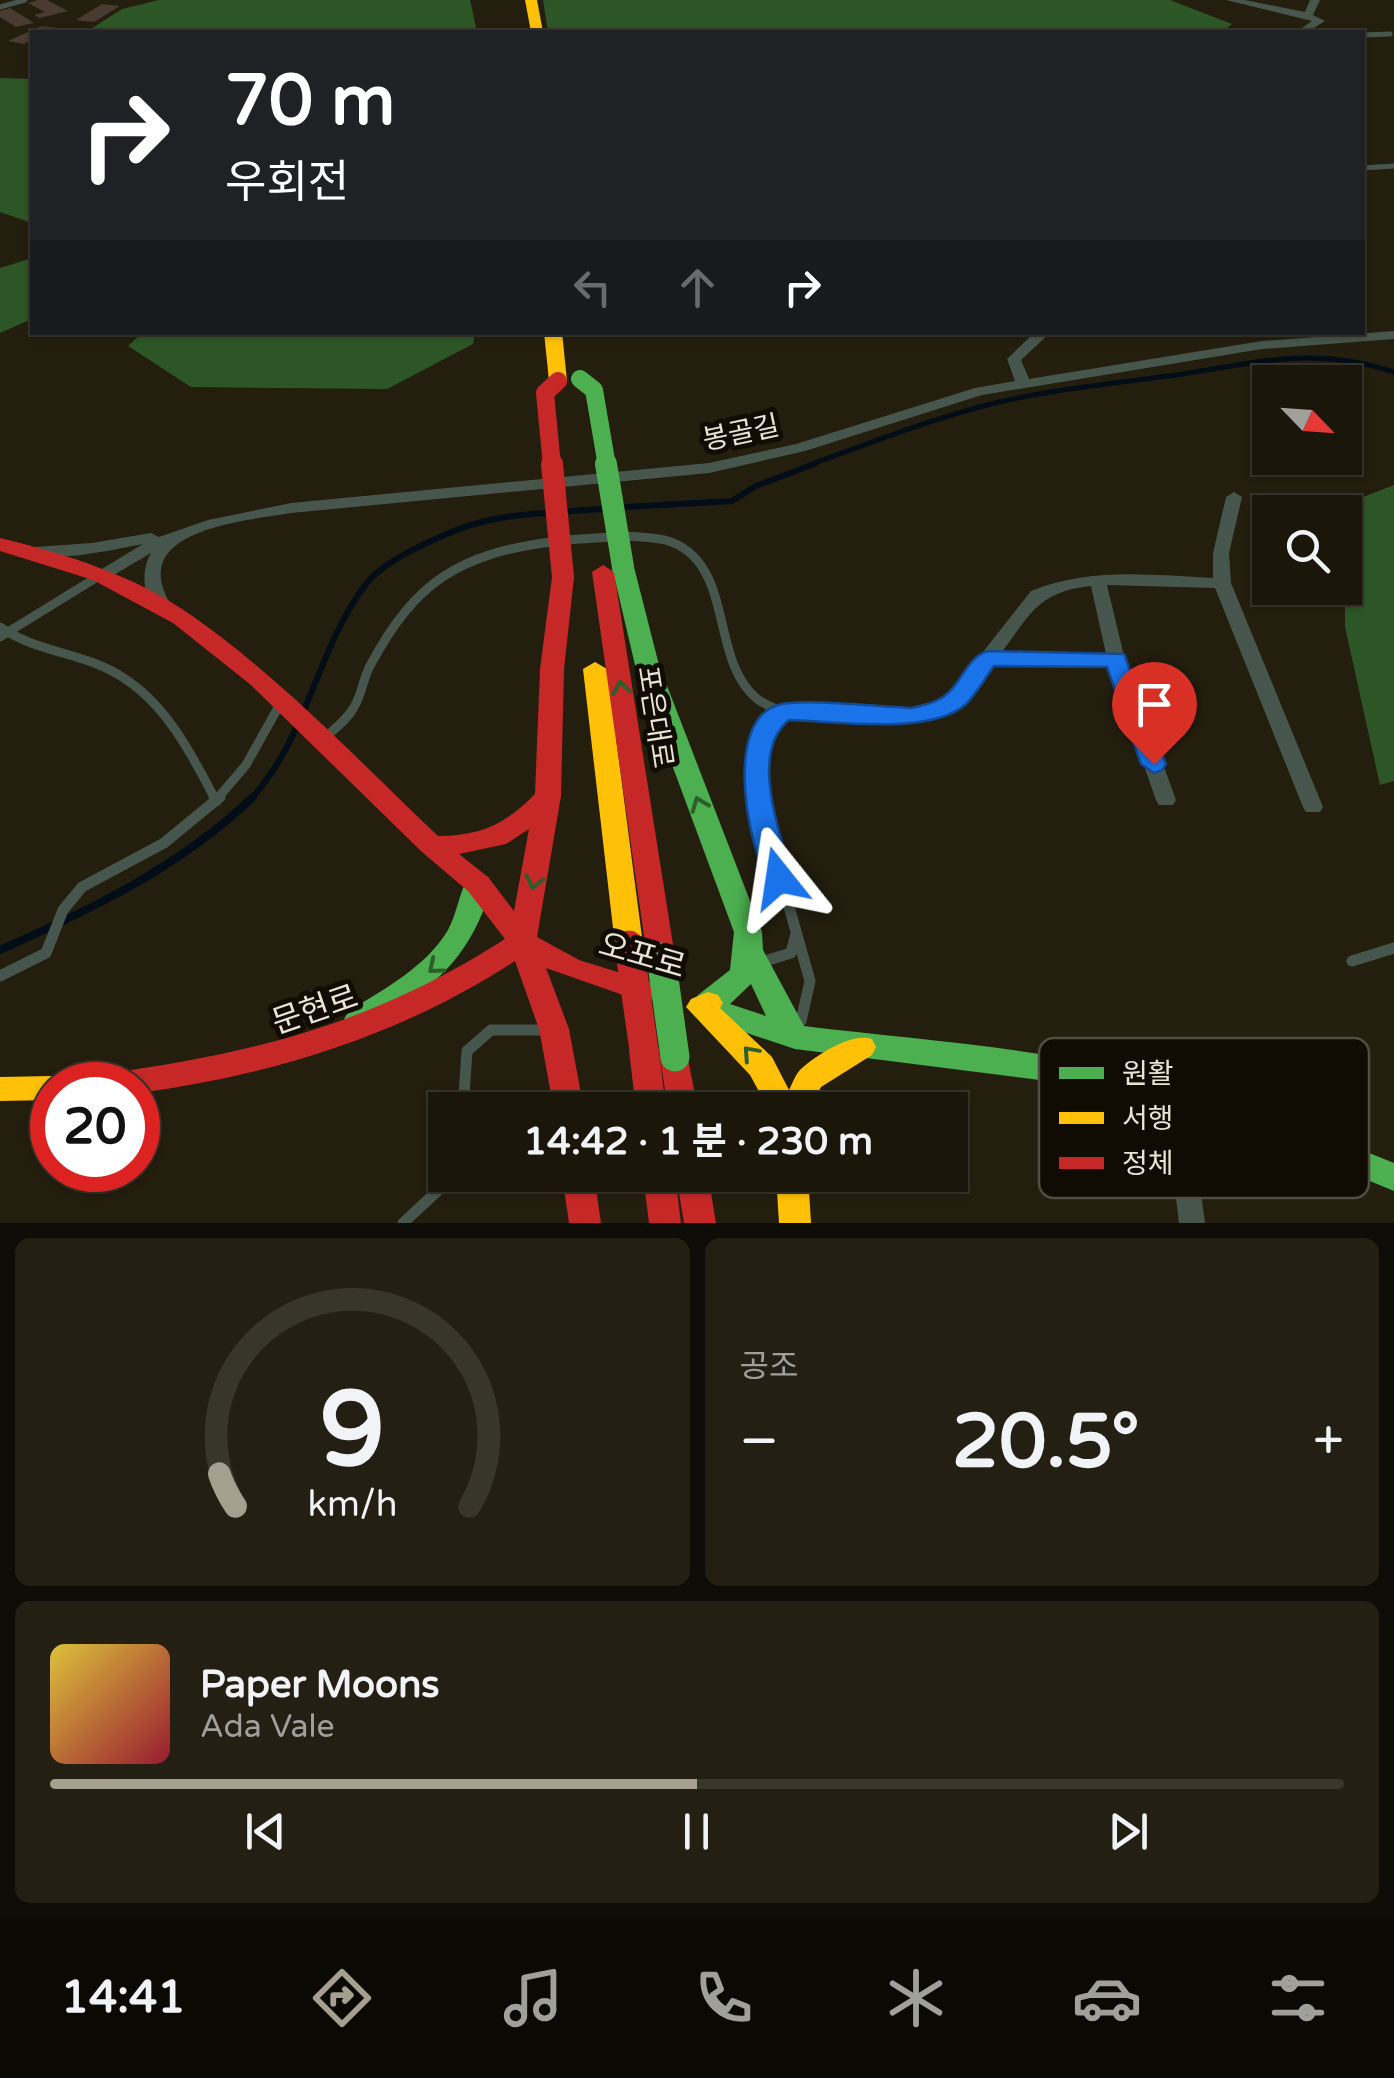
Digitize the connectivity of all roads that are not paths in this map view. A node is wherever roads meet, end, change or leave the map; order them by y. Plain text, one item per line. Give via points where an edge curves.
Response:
1 (26, 0) edge
2 (517, 0) edge
3 (531, 0) edge
4 (1230, 0) edge
5 (1315, 0) edge
6 (0, 6) edge
7 (1308, 16) junction
8 (522, 30) edge
9 (536, 30) edge
10 (1304, 30) edge
11 (1365, 34) edge
12 (1390, 34) dead end
13 (1394, 166) edge
14 (1365, 168) edge
15 (1365, 334) edge
16 (554, 335) edge
17 (573, 335) edge
18 (1041, 335) edge
19 (1354, 335) edge
20 (1394, 335) edge
21 (569, 380) junction
22 (1024, 384) junction
23 (1234, 497) dead end
24 (196, 526) junction
25 (176, 533) junction
26 (0, 544) edge
27 (35, 552) junction
28 (593, 572) junction
29 (102, 575) junction
30 (1098, 581) junction
31 (1222, 583) junction
32 (163, 608) junction
33 (2, 632) edge
34 (988, 659) junction
35 (1116, 660) junction
36 (288, 708) junction
37 (783, 712) junction
38 (317, 737) junction
39 (548, 796) junction
40 (216, 800) junction
41 (1166, 800) dead end
42 (1314, 807) dead end
43 (431, 845) junction
44 (478, 884) junction
45 (796, 935) junction
46 (522, 942) junction
47 (1394, 948) edge
48 (752, 956) junction
49 (1352, 962) dead end
50 (0, 976) edge
51 (702, 1006) junction
52 (554, 1030) junction
53 (794, 1038) junction
54 (861, 1047) junction
55 (309, 1050) junction
56 (1039, 1068) edge
57 (160, 1078) edge
58 (30, 1088) edge
59 (0, 1089) edge
60 (464, 1092) edge
61 (566, 1092) edge
62 (649, 1092) edge
63 (680, 1092) edge
64 (779, 1092) edge
65 (802, 1092) edge
66 (1369, 1167) edge
67 (1394, 1177) edge
68 (436, 1192) edge
69 (580, 1192) edge
70 (661, 1192) edge
71 (695, 1192) edge
72 (793, 1192) edge
73 (1189, 1198) edge
74 (403, 1223) edge
75 (585, 1223) edge
76 (665, 1223) edge
77 (700, 1223) edge
78 (796, 1223) edge
79 (1192, 1223) edge

1 - 6 lane
2 - 8 main road
3 - 9 main road
4 - 7 street
5 - 7 street
7 - 10 street via 1320,21
11 - 12 lane
13 - 14 lane
15 - 20 street, 봉골길
16 - 21 main road
17 - 21 main road
18 - 22 street via 1014,359
19 - 22 street, 봉골길
21 - 28 main road, bridge via 594,390
21 - 28 main road, bridge via 545,393
22 - 24 street, 봉골길 via 950,398 800,448 710,468 291,508
23 - 31 street via 1221,552
24 - 25 street, 봉골길
24 - 32 street via 149,568
25 - 27 street
25 - 29 street, 봉골길
26 - 27 main road, 오포로
27 - 29 main road, 오포로
28 - 39 main road via 552,670
48 -> 28 main road via 647,664
28 - 62 main road, 포은대로, bridge via 628,945
63 -> 28 main road, 포은대로, bridge
29 - 32 main road, 오포로
29 - 33 lane
30 - 31 street
30 - 34 street via 1070,582 1037,595
30 - 35 street
31 - 42 street
32 - 36 main road, 오포로 via 220,646
33 - 40 lane via 102,665 134,684 174,721
34 - 35 street
34 - 37 street via 956,699 938,710 885,717
35 - 41 street
36 - 38 main road, 오포로
36 - 40 lane
37 - 38 lane via 762,706 742,682 701,560 662,538 619,537 492,550 445,570 408,605 367,671 354,708
37 - 45 lane via 762,738 756,766 758,797
38 - 43 main road, 오포로
39 - 43 main road via 506,837 478,846
39 -> 46 main road
40 - 50 lane via 162,844 83,885 64,907 46,952
43 - 44 main road, 오포로
44 - 46 main road, 오포로
44 -> 55 main road via 462,942 438,968
45 - 48 lane via 792,953 781,959
45 - 53 lane via 810,980
46 - 51 main road, 오포로 via 569,968
46 - 52 main road
46 - 55 main road, 문현로 via 450,992
47 - 49 lane
48 - 51 main road via 746,977
48 - 53 main road
51 - 53 main road, 오포로
64 -> 51 main road via 757,1060
52 - 60 lane via 491,1030 467,1051
52 - 61 main road
53 - 54 main road, 오포로
54 - 56 main road, 오포로
54 - 65 main road via 824,1064
55 - 57 main road, 문현로
58 - 59 main road
66 - 67 main road, 오포로
68 - 74 lane
69 - 75 main road
70 - 76 main road
71 - 77 main road
72 - 78 main road
73 - 79 street

